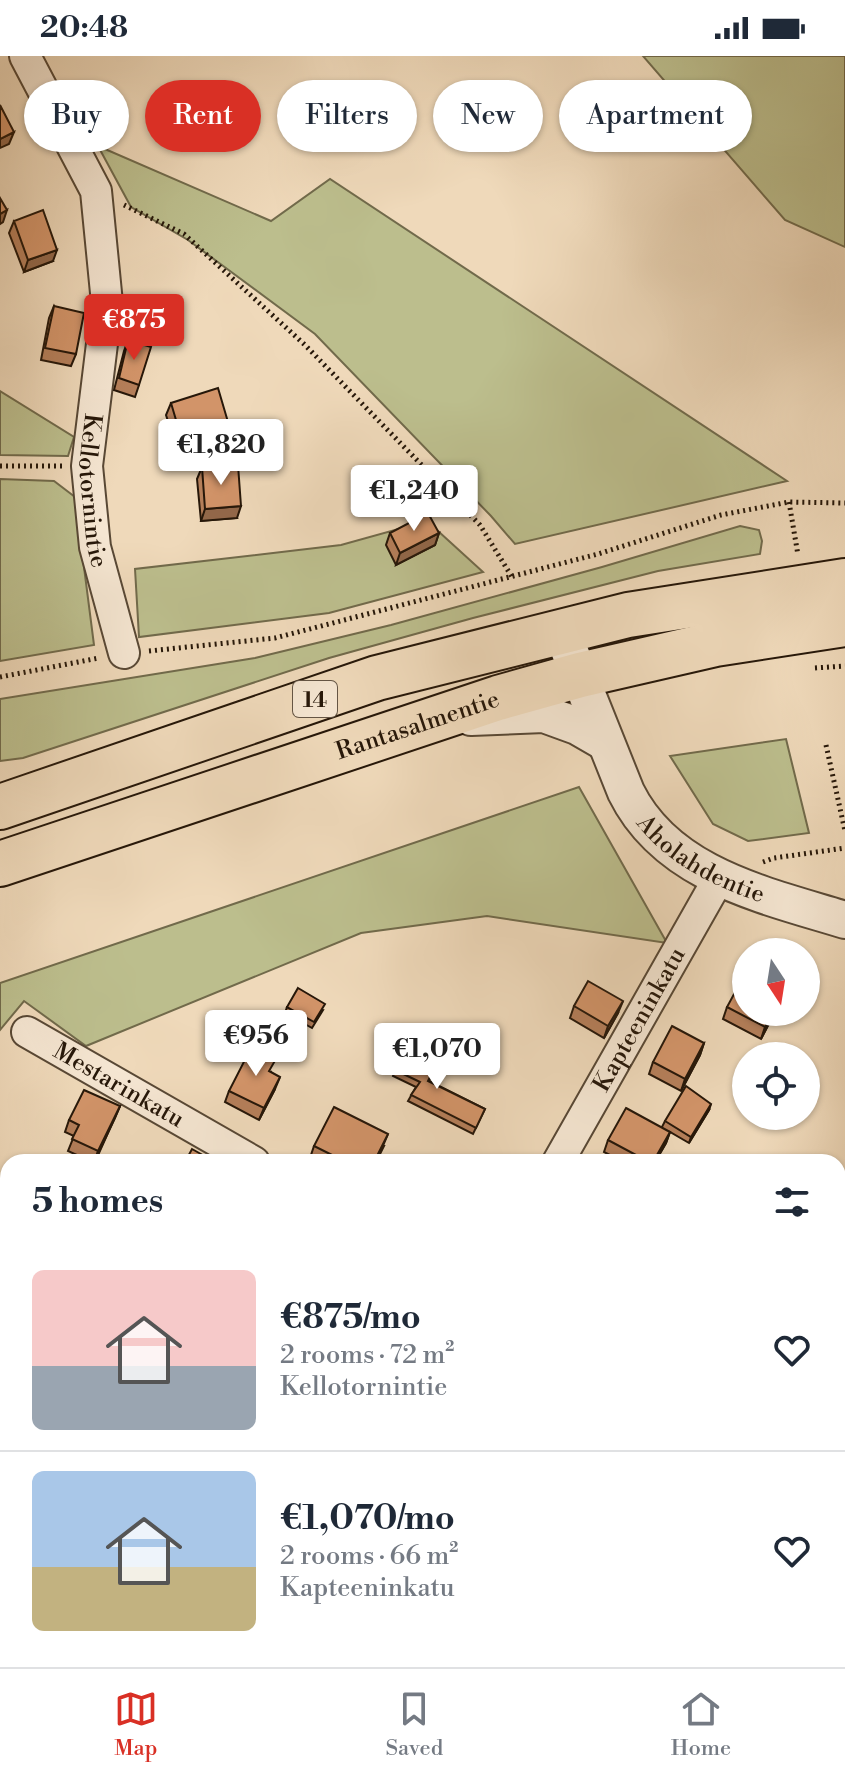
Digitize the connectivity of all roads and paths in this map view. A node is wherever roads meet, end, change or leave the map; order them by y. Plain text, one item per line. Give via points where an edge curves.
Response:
1 (25, 56) edge
2 (96, 191) junction
3 (0, 466) edge
4 (87, 466) junction
5 (789, 502) junction
6 (845, 503) edge
7 (799, 564) dead end
8 (512, 577) junction
9 (845, 581) edge
10 (845, 624) edge
11 (562, 632) junction
12 (124, 653) junction
13 (845, 666) edge
14 (815, 668) dead end
15 (580, 675) junction
16 (0, 677) edge
17 (435, 720) junction
18 (603, 741) junction
19 (826, 745) dead end
20 (73, 780) junction
21 (0, 786) edge
22 (0, 807) edge
23 (845, 831) edge
24 (0, 864) edge
25 (719, 878) junction
26 (845, 920) edge
27 (27, 1032) dead end
28 (240, 1154) edge
29 (563, 1154) edge

1 - 2 street, Kellotornintie
2 - 4 street, Kellotornintie via 107,303
2 - 8 path via 184,234 305,345 480,525
3 - 4 path
4 - 12 street, Kellotornintie via 95,547
5 - 6 path
5 - 7 path
5 - 8 path via 721,515
8 - 12 path via 275,638
9 - 11 highway, Rantasalmentie / 14 via 628,615
10 - 15 highway, Rantasalmentie / 14 via 715,644
11 - 15 street, Aholahdentie
11 - 20 highway, Rantasalmentie / 14 via 377,678
12 - 16 path
13 - 14 path
15 - 17 highway, Rantasalmentie / 14
15 - 18 street, Aholahdentie
17 - 18 street via 544,714
17 - 24 highway, Rantasalmentie / 14
18 - 25 street, Aholahdentie via 637,813 673,849
19 - 23 path
20 - 21 street
20 - 22 highway, Rantasalmentie / 14
25 - 26 street, Aholahdentie
25 - 29 street, Kapteeninkatu
27 - 28 street, Mestarinkatu

